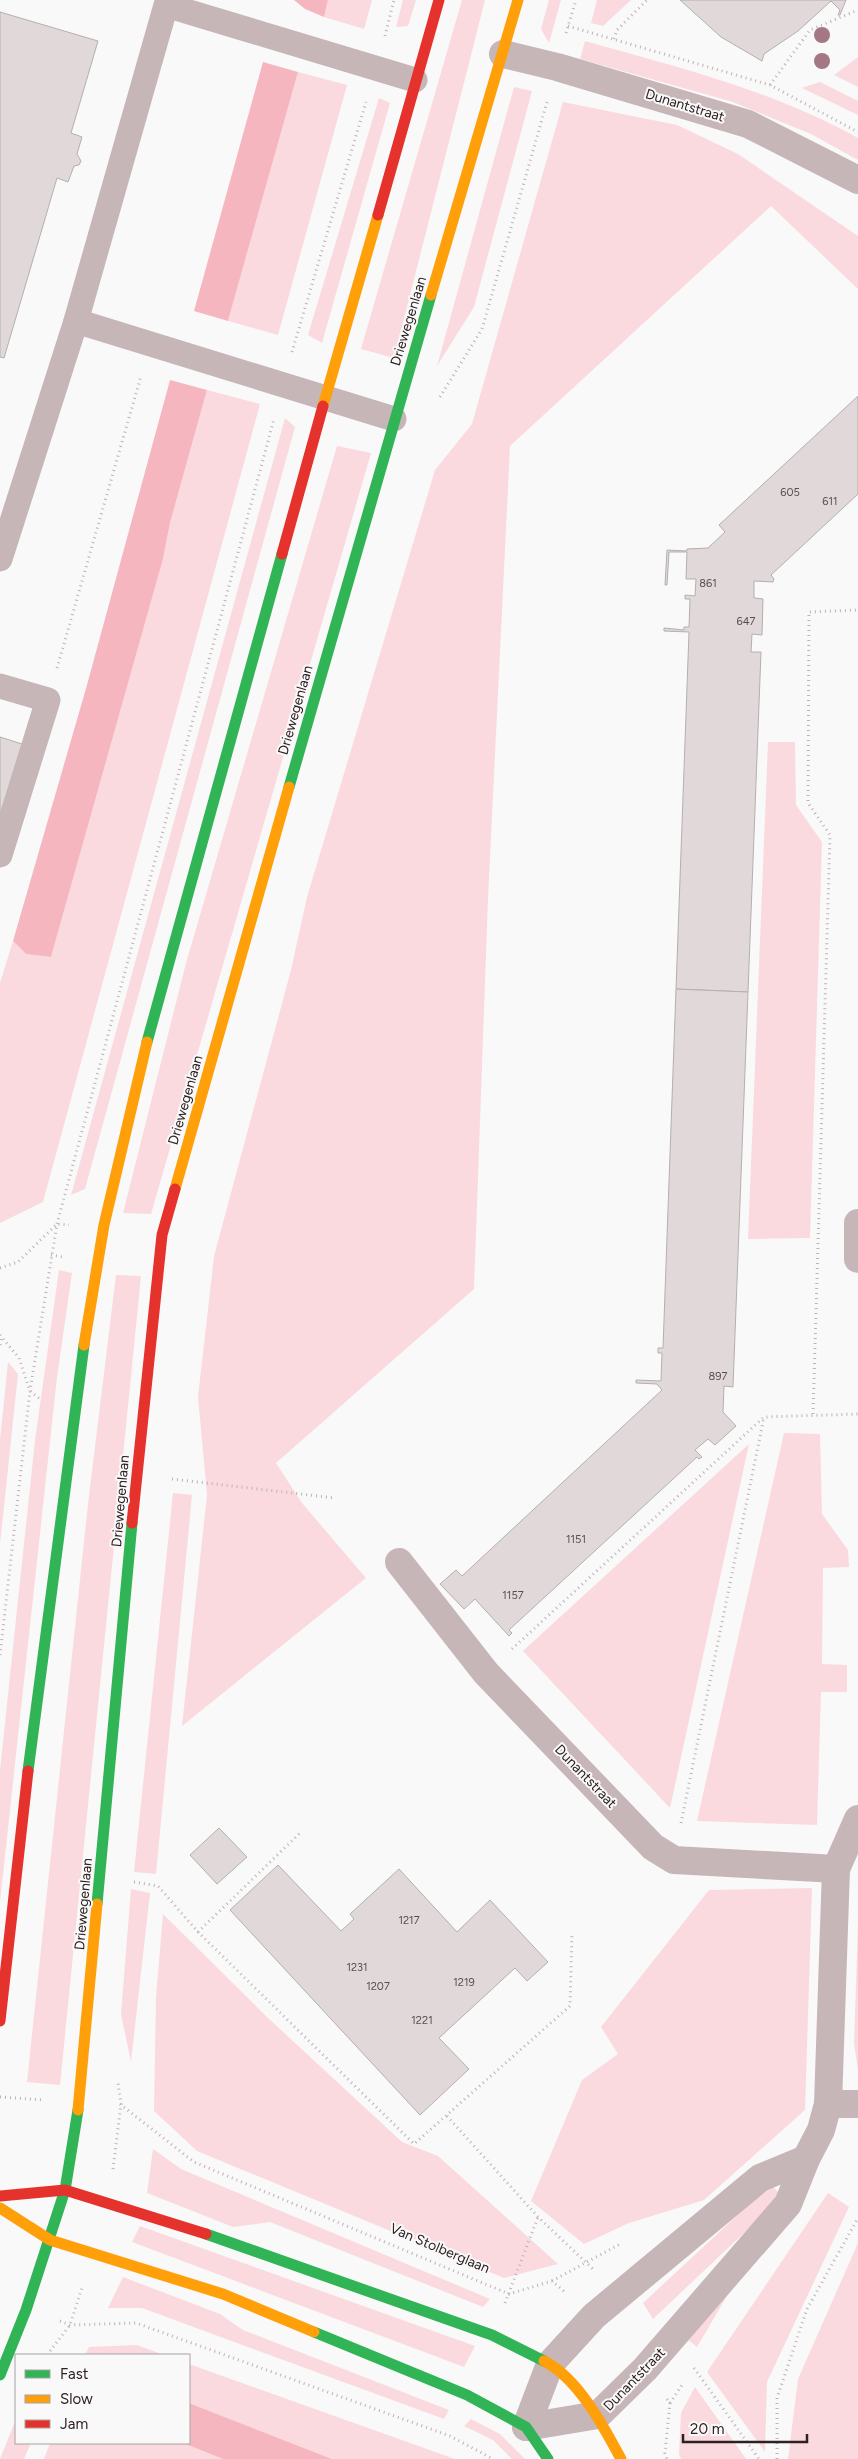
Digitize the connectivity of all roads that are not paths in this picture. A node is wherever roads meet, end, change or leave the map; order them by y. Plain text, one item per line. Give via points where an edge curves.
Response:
1 (439, 0) edge
2 (518, 0) edge
3 (503, 54) junction
4 (415, 80) junction
5 (858, 180) edge
6 (76, 321) junction
7 (325, 399) junction
8 (394, 420) junction
9 (0, 559) edge
10 (0, 686) edge
11 (0, 856) edge
12 (858, 1222) edge
13 (858, 1259) edge
14 (399, 1562) dead end
15 (858, 1819) edge
16 (836, 1869) junction
17 (0, 2021) edge
18 (828, 2104) junction
19 (858, 2104) edge
20 (806, 2159) junction
21 (66, 2190) junction
22 (0, 2196) edge
23 (0, 2208) edge
24 (50, 2240) junction
25 (550, 2364) junction
26 (0, 2375) edge
27 (598, 2415) junction
28 (526, 2427) junction
29 (548, 2459) edge
30 (621, 2459) edge

1 - 4 street
2 - 3 street, Driewegenlaan
3 - 5 street, Dunantstraat via 748,124
3 - 8 street, Driewegenlaan
4 - 6 lane via 166,5
4 - 7 street
6 - 7 lane
6 - 9 lane
7 - 8 lane
7 - 17 street via 146,1040 104,1225 80,1377 24,1802
8 - 21 street, Driewegenlaan via 162,1235 136,1480 80,2093
10 - 11 lane via 48,700
12 - 13 street
14 - 16 street, Dunantstraat via 486,1673 652,1847 674,1860
15 - 16 street, Dunantstraat
16 - 18 street, Dunantstraat
18 - 19 street
18 - 20 street, Dunantstraat via 821,2130
20 - 25 street via 760,2178 594,2316
20 - 27 street, Dunantstraat via 788,2204 645,2369
21 - 22 street
21 - 24 street, Driewegenlaan
21 - 25 street via 246,2246 492,2335
23 - 24 street
24 - 26 street, Driewegenlaan
24 - 28 street via 222,2294 467,2395
25 - 27 street
25 - 28 street
27 - 28 street, Dunantstraat
27 - 30 street
28 - 29 street

